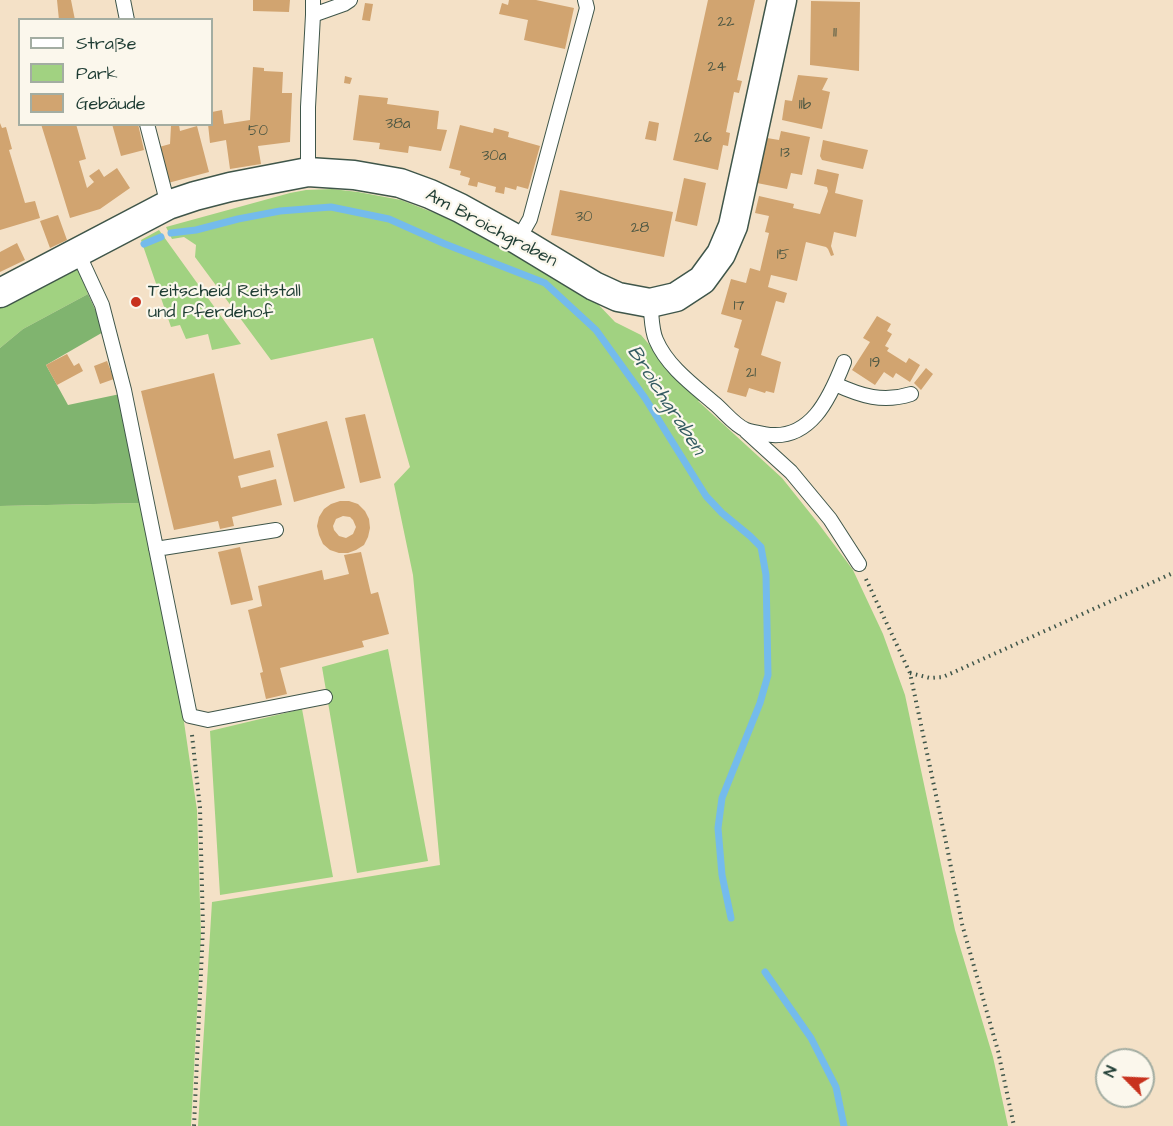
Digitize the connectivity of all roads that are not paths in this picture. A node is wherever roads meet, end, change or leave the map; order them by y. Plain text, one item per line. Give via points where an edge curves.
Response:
1 (123, 0) edge
2 (313, 0) edge
3 (350, 0) edge
4 (585, 0) edge
5 (782, 0) edge
6 (313, 15) junction
7 (127, 18) edge
8 (148, 126) edge
9 (308, 172) junction
10 (168, 205) junction
11 (518, 240) junction
12 (78, 253) junction
13 (0, 293) edge
14 (650, 303) junction
15 (844, 362) dead end
16 (835, 384) junction
17 (911, 393) dead end
18 (745, 430) junction
19 (276, 531) dead end
20 (156, 549) junction
21 (859, 564) road end
22 (325, 697) dead end

1 - 7 lane
2 - 6 lane
3 - 6 lane
4 - 11 lane via 587,8 530,219
5 - 14 street, Am Broichgraben via 733,226 721,254 702,280 676,297
6 - 9 lane
8 - 10 lane
9 - 10 street, Am Broichgraben via 230,187
9 - 11 street, Am Broichgraben via 400,183 460,208
10 - 12 street, Am Broichgraben
11 - 14 street, Am Broichgraben via 594,286 618,297
12 - 13 street, Am Broichgraben
12 - 20 lane via 102,305 124,390
14 - 18 lane via 655,338 668,359 685,379
15 - 16 lane
16 - 17 lane via 883,399
16 - 18 lane via 810,423 795,432 776,436
18 - 21 lane via 791,472 830,519
19 - 20 lane
20 - 22 lane via 190,716 208,720

